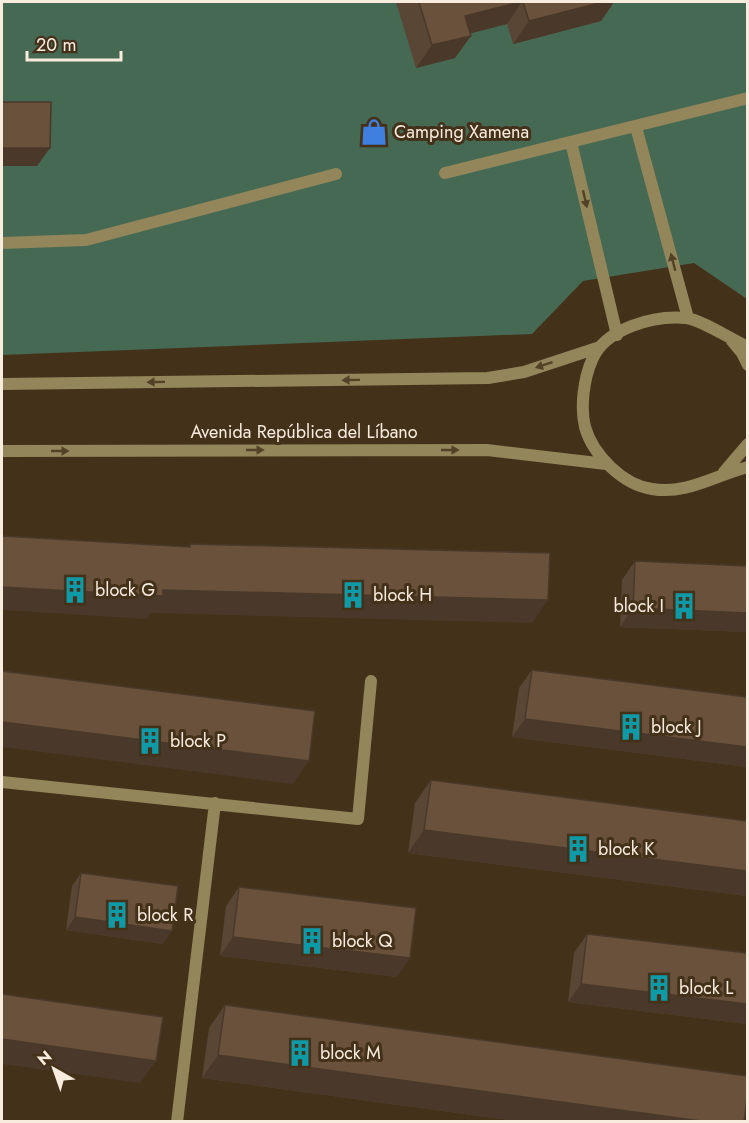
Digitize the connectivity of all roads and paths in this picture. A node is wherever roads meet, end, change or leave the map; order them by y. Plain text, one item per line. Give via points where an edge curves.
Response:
1 (747, 98) edge
2 (636, 127) junction
3 (572, 142) junction
4 (445, 173) dead end
5 (336, 174) dead end
6 (2, 243) edge
7 (688, 318) junction
8 (617, 335) junction
9 (729, 338) junction
10 (600, 347) junction
11 (747, 347) edge
12 (747, 365) edge
13 (2, 384) edge
14 (747, 444) edge
15 (2, 451) edge
16 (606, 464) junction
17 (747, 467) edge
18 (724, 473) junction
19 (371, 681) dead end
20 (2, 782) edge
21 (215, 803) junction
22 (177, 1122) edge

1 - 2 street
2 - 3 street
7 -> 2 street
3 - 4 street
3 -> 8 street
5 - 6 street via 86,240
7 - 8 street via 648,319
7 - 9 street
8 - 10 street
9 - 11 street
9 - 12 street
10 -> 13 street via 524,372 489,378
10 - 16 street via 592,359 583,396 585,427
14 - 18 street
15 -> 16 street, Avenida República del Líbano via 487,450
16 - 18 street via 626,480 652,490 695,488
17 - 18 street
19 - 21 street via 358,819
20 - 21 street
21 - 22 street

